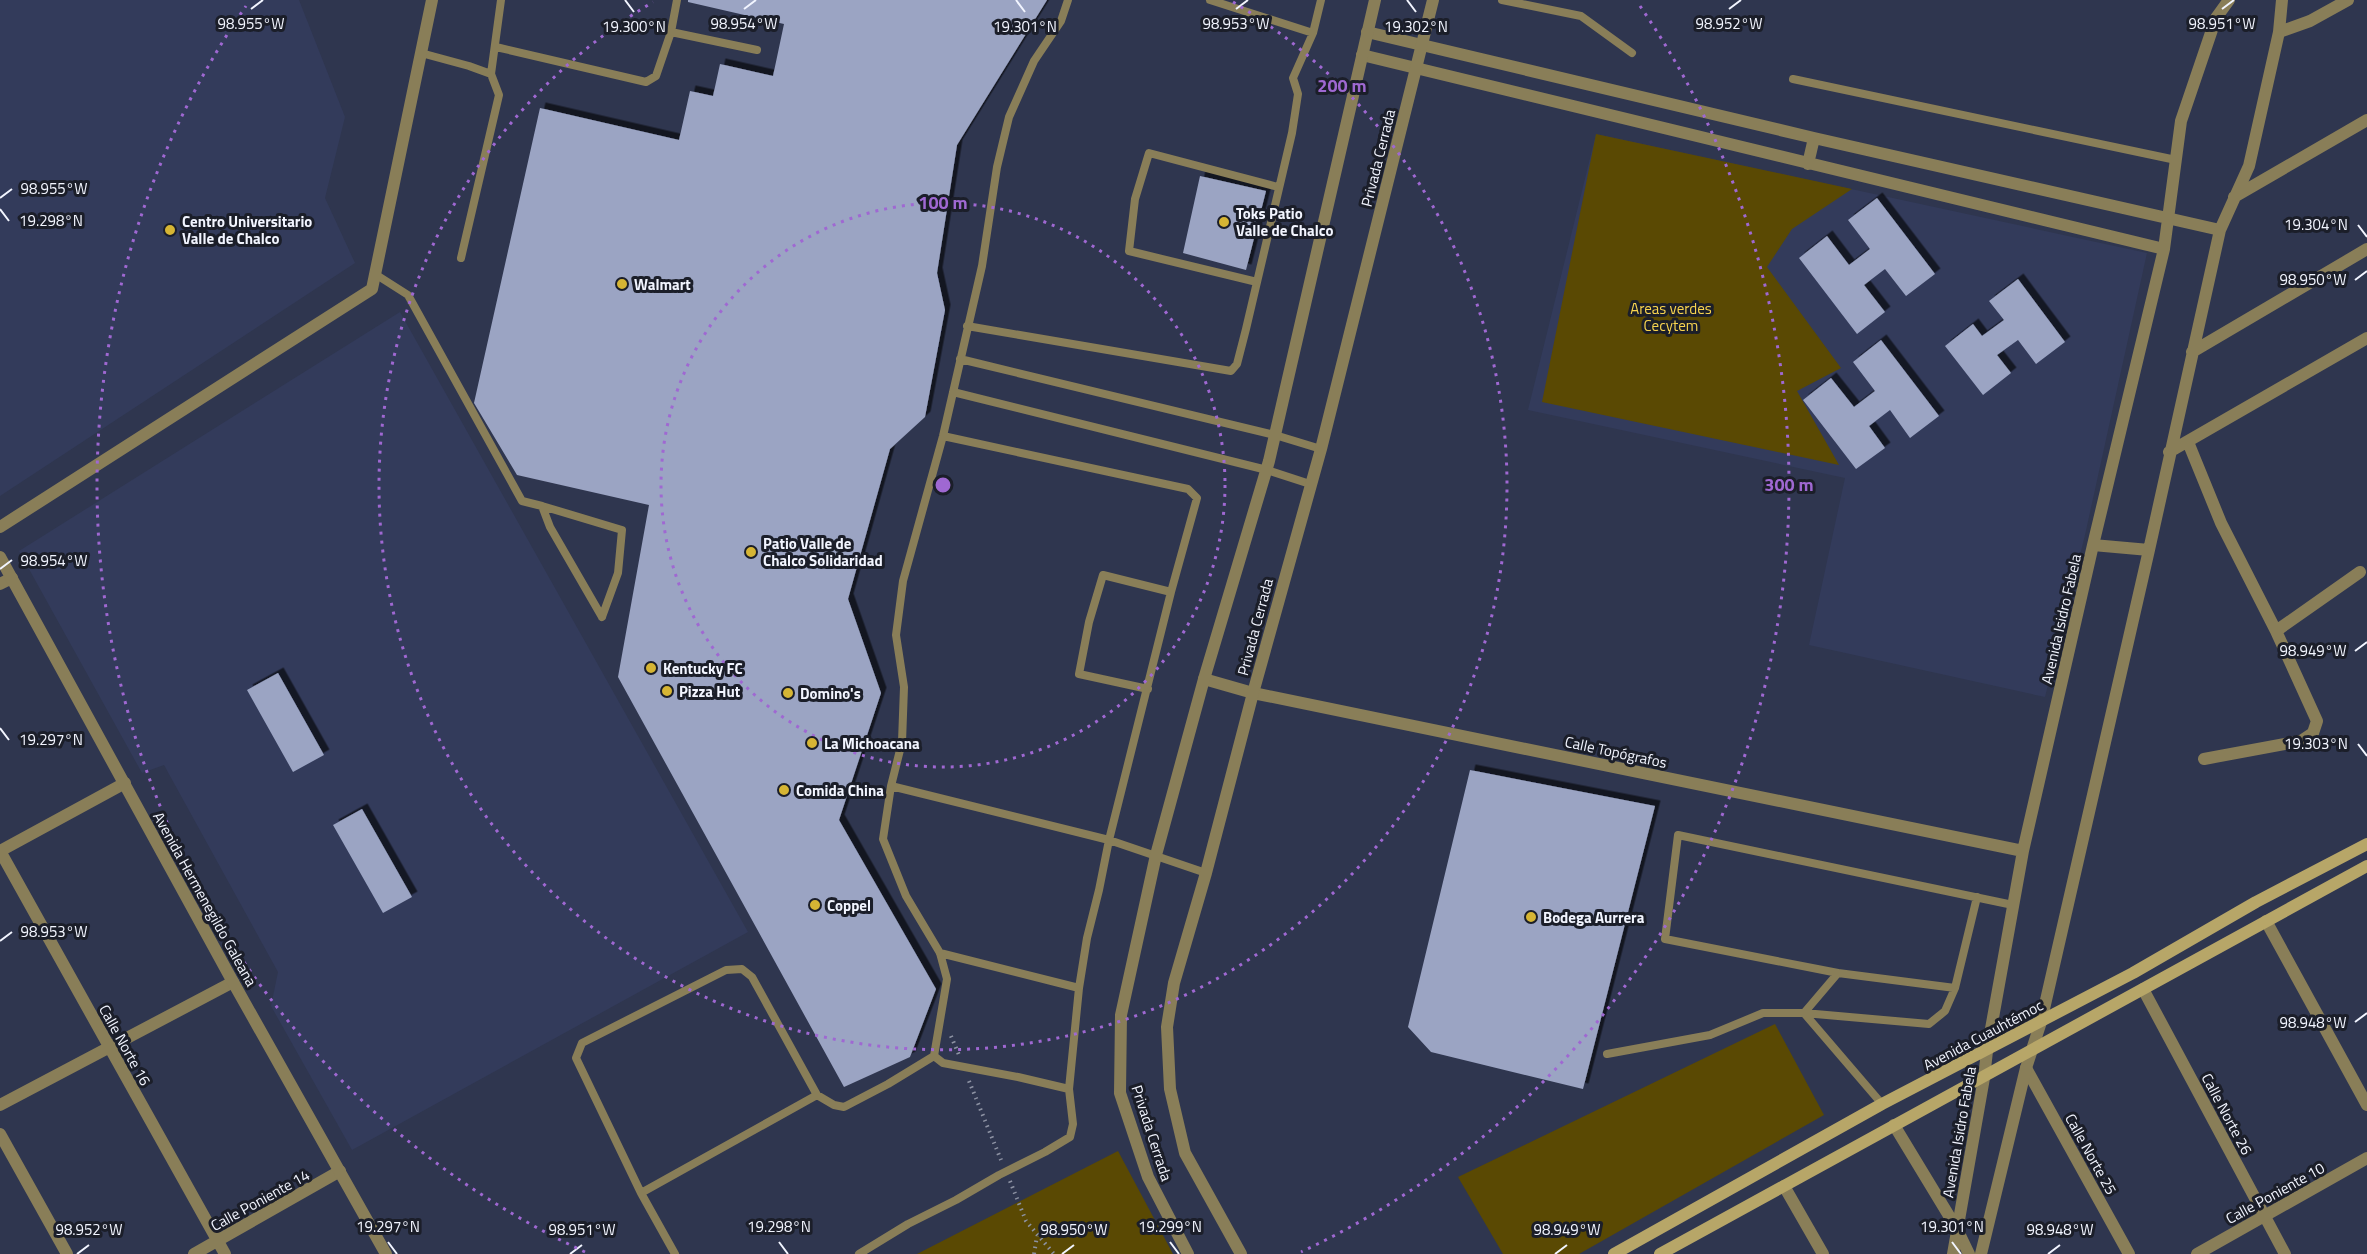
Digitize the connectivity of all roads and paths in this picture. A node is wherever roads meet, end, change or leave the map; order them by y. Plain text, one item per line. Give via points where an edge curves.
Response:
1 (432, 0) edge
2 (501, 0) edge
3 (677, 0) edge
4 (1068, 0) edge
5 (1210, 0) edge
6 (1321, 0) edge
7 (1375, 0) edge
8 (1433, 0) edge
9 (1503, 0) edge
10 (2229, 0) edge
11 (2282, 0) edge
12 (2348, 0) edge
13 (671, 32) junction
14 (1367, 32) junction
15 (2279, 32) junction
16 (1313, 33) junction
17 (1422, 46) junction
18 (496, 48) junction
19 (757, 50) dead end
20 (421, 53) junction
21 (1632, 53) dead end
22 (1362, 55) junction
23 (1416, 67) junction
24 (491, 74) junction
25 (1793, 79) dead end
26 (2367, 120) edge
27 (1814, 138) junction
28 (2176, 160) junction
29 (1808, 164) junction
30 (1278, 187) junction
31 (2234, 197) junction
32 (2170, 219) junction
33 (2220, 230) junction
34 (2164, 249) junction
35 (2367, 249) edge
36 (461, 258) dead end
37 (375, 274) junction
38 (1257, 282) junction
39 (967, 326) junction
40 (2367, 338) edge
41 (2192, 352) junction
42 (960, 359) junction
43 (953, 392) junction
44 (1275, 435) junction
45 (943, 436) junction
46 (2188, 442) junction
47 (1321, 449) junction
48 (2169, 452) junction
49 (1267, 470) junction
50 (1310, 484) junction
51 (542, 506) junction
52 (0, 527) edge
53 (2093, 545) junction
54 (2149, 550) junction
55 (0, 557) edge
56 (2360, 572) dead end
57 (12, 578) junction
58 (0, 584) edge
59 (1171, 592) junction
60 (2276, 631) junction
61 (1204, 680) junction
62 (1148, 689) junction
63 (1253, 693) junction
64 (2204, 759) dead end
65 (125, 783) junction
66 (891, 786) junction
67 (1109, 840) junction
68 (2367, 844) edge
69 (0, 851) edge
70 (2023, 851) junction
71 (1156, 855) junction
72 (2367, 866) edge
73 (1206, 873) junction
74 (1977, 897) junction
75 (2013, 904) junction
76 (2266, 921) junction
77 (940, 952) junction
78 (1838, 973) junction
79 (233, 982) junction
80 (1079, 988) junction
81 (1955, 988) junction
82 (2142, 989) junction
83 (942, 1011) junction
84 (1804, 1013) junction
85 (2041, 1022) junction
86 (108, 1047) junction
87 (2033, 1048) junction
88 (1987, 1051) junction
89 (1607, 1054) dead end
90 (934, 1056) junction
91 (963, 1067) junction
92 (2026, 1068) junction
93 (1984, 1078) junction
94 (1069, 1089) junction
95 (818, 1095) junction
96 (1882, 1104) junction
97 (0, 1105) edge
98 (2367, 1105) edge
99 (1894, 1125) junction
100 (0, 1134) edge
101 (2367, 1158) edge
102 (1006, 1171) junction
103 (340, 1172) junction
104 (1784, 1186) junction
105 (641, 1193) junction
106 (2265, 1216) junction
107 (1957, 1229) junction
108 (1037, 1235) junction
109 (218, 1241) junction
110 (67, 1254) edge
111 (194, 1254) edge
112 (225, 1254) edge
113 (386, 1254) edge
114 (675, 1254) edge
115 (859, 1254) edge
116 (1034, 1254) edge
117 (1054, 1254) edge
118 (1188, 1254) edge
119 (1241, 1254) edge
120 (1614, 1254) edge
121 (1660, 1254) edge
122 (1823, 1254) edge
123 (1953, 1254) edge
124 (1969, 1254) edge
125 (1981, 1254) edge
126 (2129, 1254) edge
127 (2197, 1254) edge
128 (2285, 1254) edge

1 - 20 street
2 - 18 lane
3 - 13 lane
4 - 39 lane via 1061,21 1034,61 1009,117
5 - 16 lane
6 - 16 lane
7 - 14 street, Privada Cerrada
8 - 17 street, Privada Cerrada
9 - 21 lane via 1581,16
10 - 28 street, Avenida Isidro Fabela via 2216,18 2181,121
11 - 15 street
12 - 15 street via 2310,21
13 - 18 lane via 656,76 646,82
13 - 19 lane
14 - 17 street
14 - 22 street, Privada Cerrada
15 - 31 street via 2249,166
16 - 30 lane via 1293,78 1298,94
17 - 23 street, Privada Cerrada
17 - 27 street
18 - 24 lane
20 - 24 lane
20 - 37 street
22 - 23 street
22 - 44 street, Privada Cerrada
23 - 29 street
23 - 47 street, Privada Cerrada
24 - 36 lane via 499,95
25 - 28 lane
26 - 31 street
27 - 29 street
27 - 32 street
28 - 32 street, Avenida Isidro Fabela
29 - 34 street
30 - 38 lane
30 - 38 lane via 1149,153 1136,199 1129,251
31 - 33 street
32 - 33 street
32 - 34 street, Avenida Isidro Fabela
33 - 41 street
34 - 53 street, Avenida Isidro Fabela
35 - 41 street
37 - 51 lane via 408,295 522,501
37 - 52 street via 372,289
38 - 39 lane via 1237,364 1231,371
39 - 42 lane
40 - 46 street
41 - 48 street
42 - 43 lane
42 - 44 lane
43 - 45 lane
43 - 49 lane
44 - 47 lane
44 - 49 street, Privada Cerrada
45 - 59 lane via 1188,489 1197,498
45 - 66 lane via 903,582 896,635 904,687 902,742
46 - 48 street
46 - 60 street via 2221,522
47 - 50 street, Privada Cerrada
48 - 54 street
49 - 50 lane
49 - 61 street, Privada Cerrada
50 - 63 street, Privada Cerrada
51 - 51 lane via 550,527 602,617 618,573 622,530
53 - 54 street
53 - 70 street, Avenida Isidro Fabela
54 - 85 street
55 - 57 street, Avenida Hermenegildo Galeana
56 - 60 street
57 - 58 street
57 - 65 street, Avenida Hermenegildo Galeana
59 - 62 lane
59 - 62 lane via 1103,575 1089,622 1079,674
60 - 64 street via 2317,721 2313,733 2301,741
61 - 63 street, Calle Topógrafos
61 - 71 street, Privada Cerrada
62 - 67 lane
63 - 70 street, Calle Topógrafos
63 - 73 street, Privada Cerrada
65 - 69 street
65 - 79 street, Avenida Hermenegildo Galeana
66 - 67 lane
66 - 77 lane via 883,839 906,896
67 - 71 lane
67 - 80 lane
68 - 85 main road, Avenida Cuauhtémoc
69 - 86 street, Calle Norte 16
70 - 75 street, Avenida Isidro Fabela
71 - 73 lane
71 - 118 street, Privada Cerrada via 1122,1015 1120,1093 1148,1177
72 - 76 main road
73 - 119 street, Privada Cerrada via 1174,983 1167,1027 1170,1089 1185,1153
74 - 75 lane
74 - 78 lane via 1678,835 1665,939
74 - 81 lane
75 - 88 street, Avenida Isidro Fabela
76 - 82 main road
76 - 98 street
77 - 80 lane
77 - 83 lane via 947,979
78 - 81 lane
78 - 84 lane
79 - 86 street
79 - 103 street, Avenida Hermenegildo Galeana
80 - 94 lane
81 - 84 lane via 1945,1011 1929,1024
82 - 87 main road
82 - 106 street, Calle Norte 26
83 - 90 lane
83 - 91 path
84 - 89 lane via 1763,1013 1710,1035
84 - 96 lane
85 - 87 street
85 - 88 main road, Avenida Cuauhtémoc
86 - 97 street
86 - 109 street, Calle Norte 16
87 - 92 street
87 - 93 main road
88 - 93 street, Avenida Isidro Fabela
88 - 96 main road, Avenida Cuauhtémoc
90 - 91 lane via 943,1064
90 - 95 lane via 844,1107
91 - 94 lane
91 - 102 path
92 - 125 street
92 - 126 street, Calle Norte 25
93 - 99 main road
93 - 107 street, Avenida Isidro Fabela
94 - 102 lane via 1073,1124 1070,1137
95 - 105 lane
95 - 105 lane via 752,977 742,969 726,970 582,1044 576,1058
96 - 120 main road, Avenida Cuauhtémoc
99 - 104 main road
99 - 107 street
100 - 110 street
101 - 106 street, Calle Poniente 10
102 - 108 path via 1026,1221
102 - 115 lane
103 - 109 street, Calle Poniente 14
103 - 113 street, Avenida Hermenegildo Galeana
104 - 121 main road
104 - 122 street
105 - 114 lane
106 - 127 street, Calle Poniente 10
106 - 128 street, Calle Norte 26
107 - 123 street, Avenida Isidro Fabela
107 - 124 street
108 - 116 path
108 - 117 path
109 - 111 street, Calle Poniente 14
109 - 112 street, Calle Norte 16

